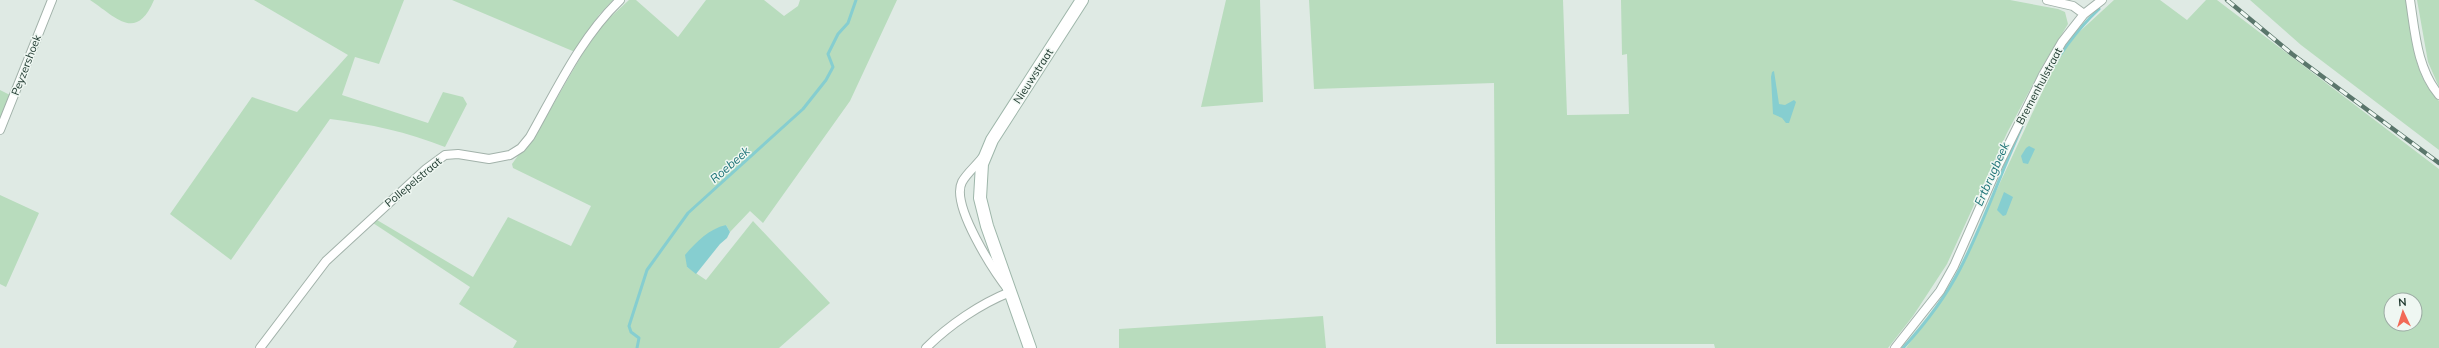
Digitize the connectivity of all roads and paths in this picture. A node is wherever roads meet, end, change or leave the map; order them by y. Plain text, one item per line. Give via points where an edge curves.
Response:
1 (52, 0) edge
2 (620, 0) edge
3 (2047, 0) edge
4 (2102, 0) edge
5 (2410, 0) edge
6 (1078, 1) edge
7 (2084, 14) junction
8 (2439, 95) edge
9 (0, 130) edge
10 (986, 154) junction
11 (1010, 292) junction
12 (260, 348) edge
13 (926, 348) edge
14 (1030, 348) edge
15 (1895, 348) edge

1 - 9 street, Peyzershoek
2 - 12 street, Pollepelstraat via 605,13 521,148 510,155 489,159 458,154 445,155 426,169 326,261
3 - 7 street via 2068,4
4 - 7 street, Bremenhulstraat
5 - 8 street via 2422,66
6 - 10 street, Nieuwstraat via 992,140
7 - 15 street, Bremenhulstraat via 2062,42 2043,75 1940,291
10 - 11 street, Nieuwstraat via 982,164 980,198
10 - 11 street, Nieuwstraat via 962,182 960,191 966,221 996,274
11 - 13 street via 994,298
11 - 14 street, Nieuwstraat

